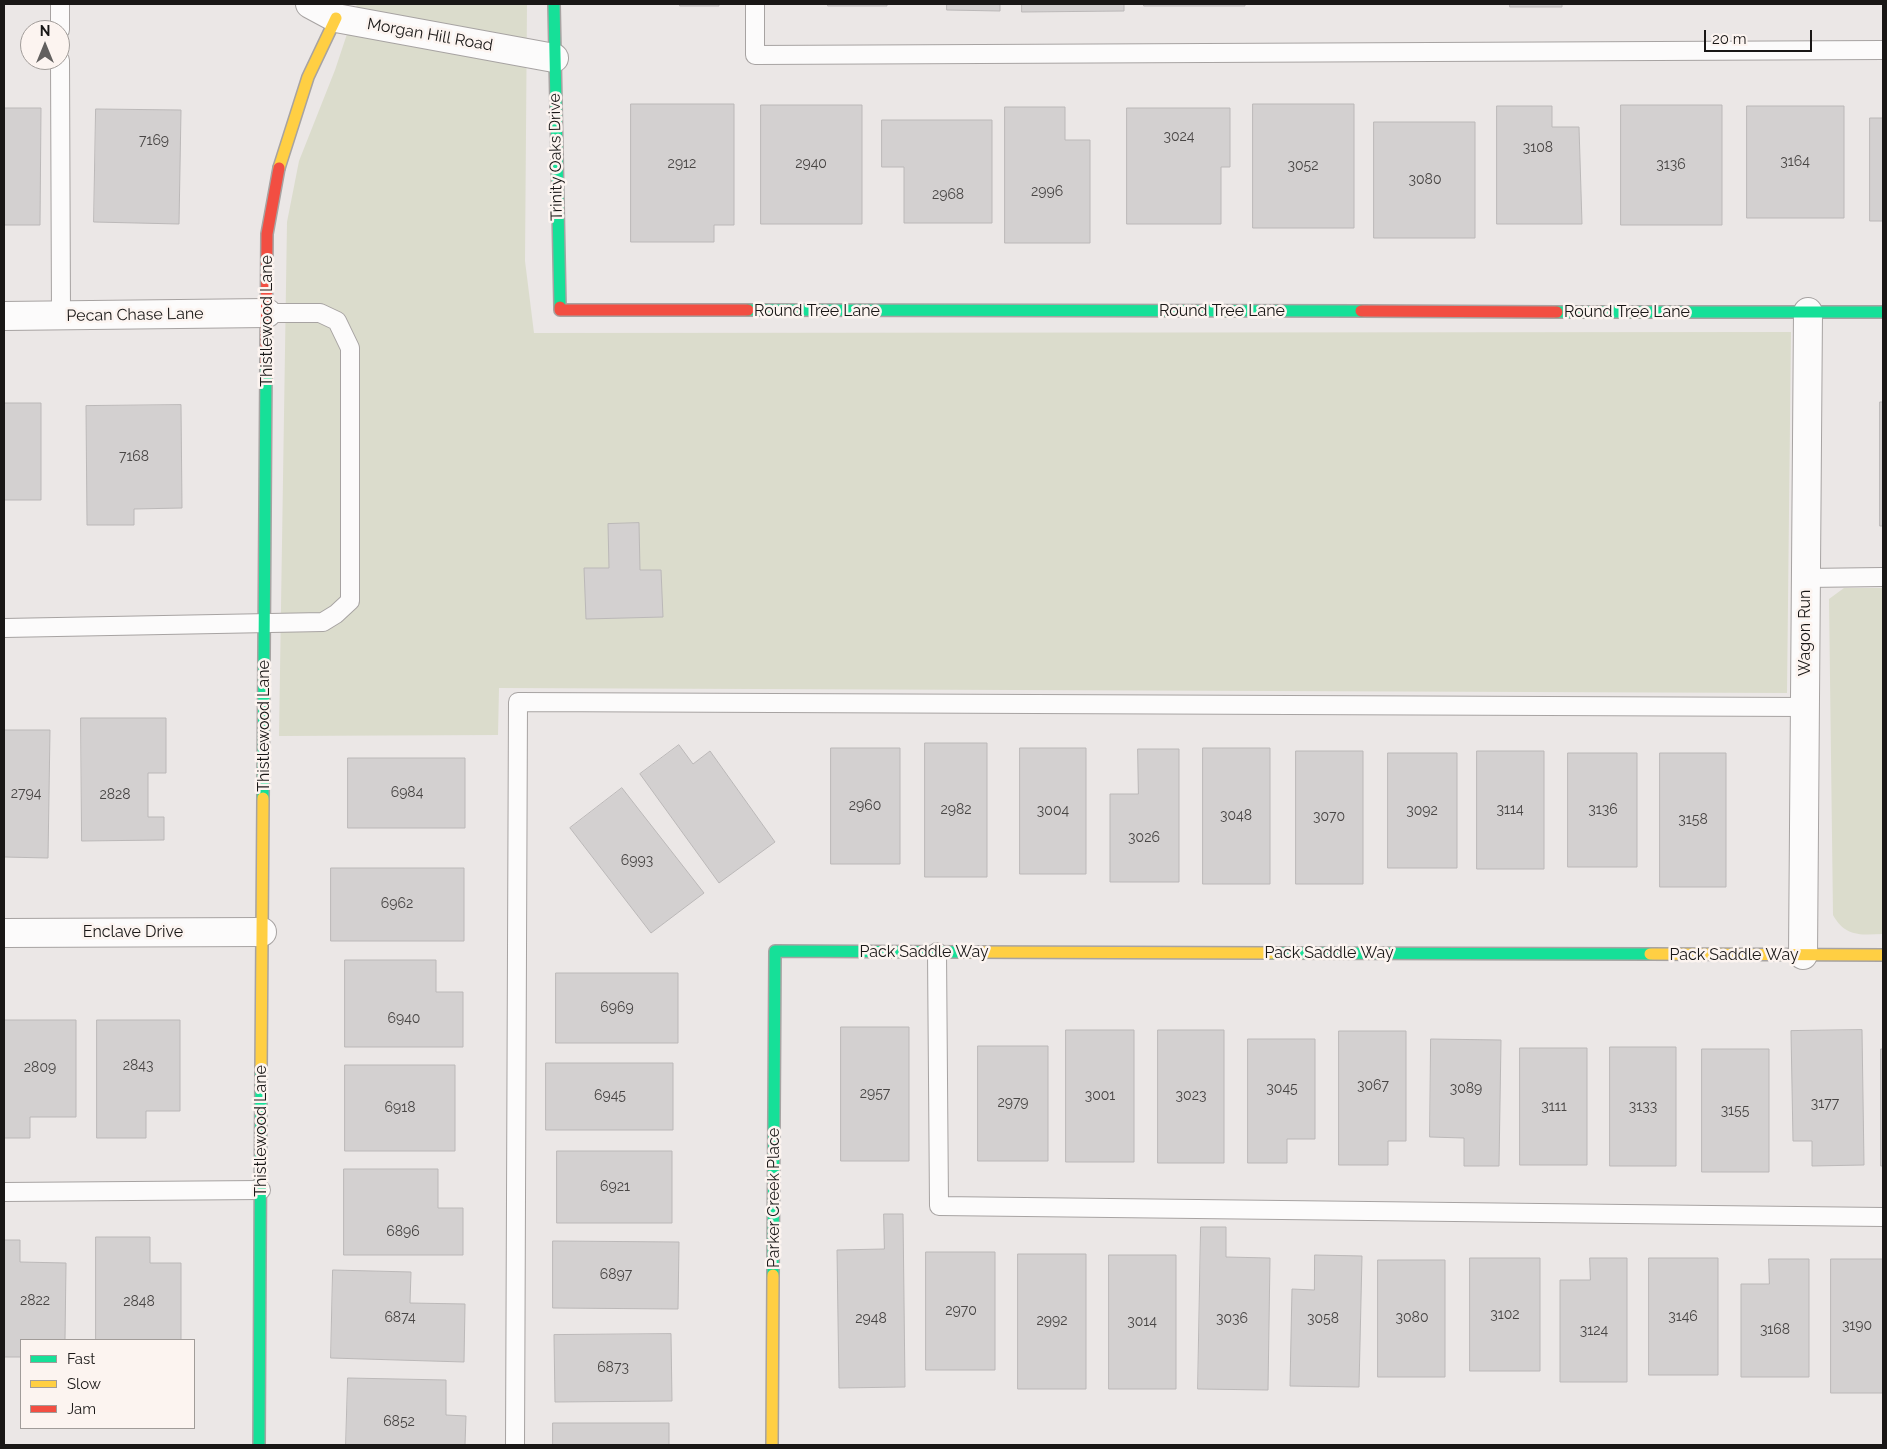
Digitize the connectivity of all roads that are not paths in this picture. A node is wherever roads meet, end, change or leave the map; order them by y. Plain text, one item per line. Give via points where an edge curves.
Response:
1 (60, 4) edge
2 (310, 4) edge
3 (554, 4) edge
4 (755, 4) edge
5 (336, 18) junction
6 (60, 20) edge
7 (1883, 50) edge
8 (554, 58) junction
9 (60, 70) edge
10 (560, 310) joint
11 (1808, 312) junction
12 (1883, 312) edge
13 (267, 313) junction
14 (4, 316) edge
15 (61, 316) junction
16 (1883, 576) edge
17 (1806, 578) junction
18 (265, 623) junction
19 (4, 628) edge
20 (1805, 707) junction
21 (262, 932) junction
22 (4, 933) edge
23 (776, 951) joint
24 (937, 952) junction
25 (1803, 955) junction
26 (1883, 955) edge
27 (261, 1190) junction
28 (4, 1192) edge
29 (1883, 1217) edge
30 (259, 1445) edge
31 (515, 1445) edge
32 (772, 1445) edge

1 - 6 lane
2 - 5 street, Morgan Hill Road
3 - 8 street, Trinity Oaks Drive
4 - 7 lane via 755,55
5 - 8 street, Morgan Hill Road
5 - 13 street, Thistlewood Lane via 308,77 281,157 267,234
8 - 10 street, Trinity Oaks Drive
9 - 15 lane
10 - 11 street, Round Tree Lane
11 - 12 street, Round Tree Lane
11 - 17 street, Wagon Run
13 - 15 street, Pecan Chase Lane
13 - 18 street, Thistlewood Lane
13 - 18 lane via 320,313 337,321 350,348 350,601 323,622
14 - 15 street, Pecan Chase Lane
16 - 17 lane
17 - 20 street, Wagon Run
18 - 19 lane
18 - 21 street, Thistlewood Lane
20 - 25 street, Wagon Run
20 - 31 lane via 518,702
21 - 22 street, Enclave Drive
21 - 27 street, Thistlewood Lane
23 - 24 street, Pack Saddle Way
23 - 32 street, Parker Creek Place
24 - 25 street, Pack Saddle Way
24 - 29 lane via 939,1206
25 - 26 street, Pack Saddle Way
27 - 28 lane
27 - 30 street, Thistlewood Lane

